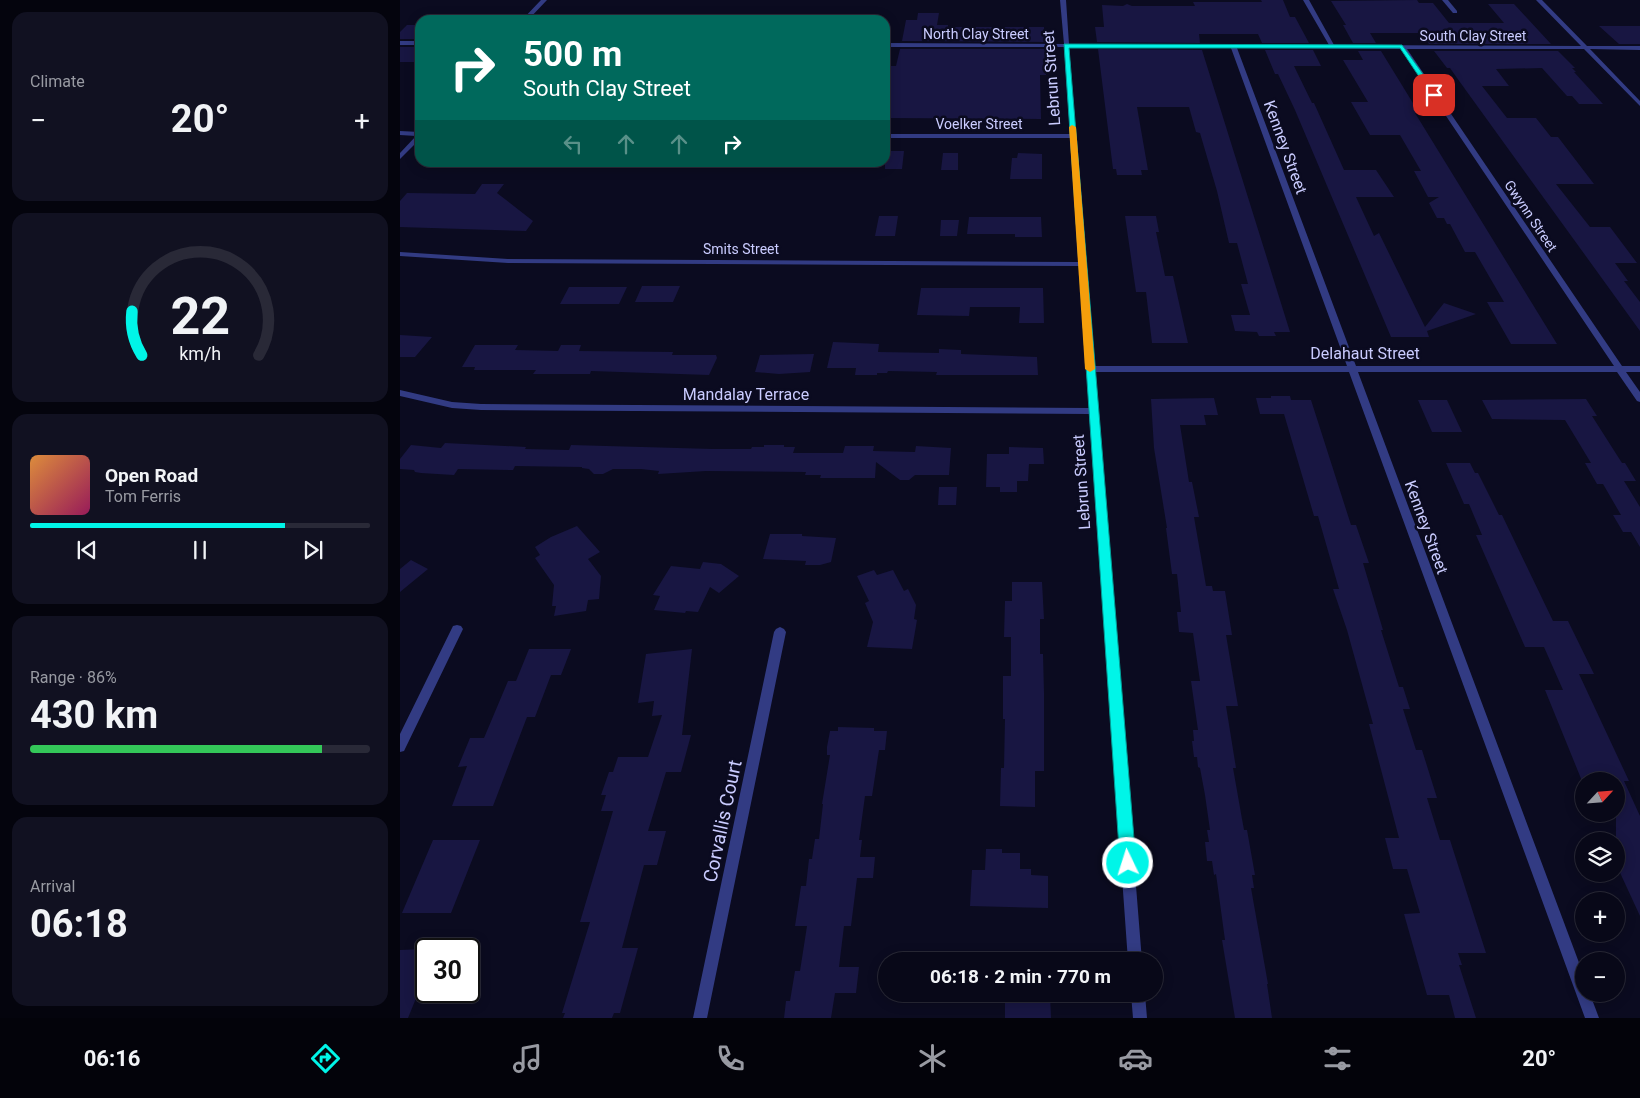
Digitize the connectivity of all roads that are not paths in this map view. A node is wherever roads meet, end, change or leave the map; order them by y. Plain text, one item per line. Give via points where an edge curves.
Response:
1 (544, 0) edge
2 (1063, 0) edge
3 (1306, 0) edge
4 (1445, 0) edge
5 (1540, 0) edge
6 (1456, 12) dead end
7 (530, 15) edge
8 (400, 43) edge
9 (415, 43) edge
10 (890, 45) edge
11 (1066, 46) junction
12 (1233, 46) junction
13 (1332, 46) junction
14 (1402, 46) junction
15 (1584, 47) junction
16 (1640, 48) edge
17 (1640, 104) edge
18 (400, 133) edge
19 (415, 134) edge
20 (890, 136) edge
21 (1073, 136) junction
22 (415, 140) edge
23 (400, 157) edge
24 (400, 254) edge
25 (1082, 264) junction
26 (1352, 368) junction
27 (1090, 369) junction
28 (1620, 369) junction
29 (1640, 369) edge
30 (400, 393) edge
31 (1640, 399) edge
32 (1093, 411) junction
33 (457, 630) dead end
34 (780, 632) dead end
35 (400, 747) edge
36 (1134, 952) edge
37 (1139, 1002) edge
38 (700, 1018) edge
39 (1140, 1018) edge
40 (1592, 1018) edge

1 - 7 street
2 - 11 street, Lebrun Street
3 - 13 street
4 - 6 street
5 - 15 street
8 - 9 street
10 - 11 street, North Clay Street
11 - 12 street, South Clay Street
11 - 21 street, Lebrun Street
12 - 13 street, South Clay Street
12 - 26 street, Kenney Street
13 - 14 street, South Clay Street
14 - 15 street, South Clay Street
14 - 28 street, Gwynn Street
15 - 16 street, South Clay Street
15 - 17 street
18 - 19 street
20 - 21 street, Voelker Street
21 - 25 street, Lebrun Street
22 - 23 street
24 - 25 street, Smits Street via 508,261
25 - 27 street, Lebrun Street
26 - 27 street, Delahaut Street
26 - 28 street, Delahaut Street
26 - 40 street, Kenney Street
27 - 32 street, Lebrun Street
28 - 29 street, Delahaut Street
28 - 31 street, Gwynn Street
30 - 32 street, Mandalay Terrace via 452,405 481,407
32 - 36 street, Lebrun Street
33 - 35 street
34 - 38 street, Corvallis Court
37 - 39 street

